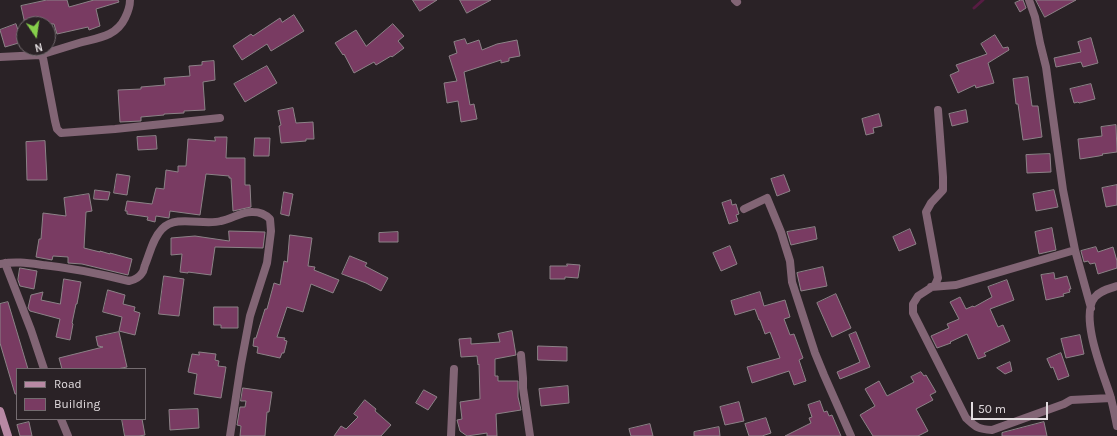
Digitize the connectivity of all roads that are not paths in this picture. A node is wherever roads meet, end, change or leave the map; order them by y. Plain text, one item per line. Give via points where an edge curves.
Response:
1 (130, 0) edge
2 (1029, 0) edge
3 (56, 50) edge
4 (20, 56) edge
5 (41, 56) edge
6 (0, 57) edge
7 (938, 110) dead end
8 (220, 118) dead end
9 (744, 209) dead end
10 (1075, 250) junction
11 (3, 264) edge
12 (1117, 286) edge
13 (931, 287) junction
14 (1090, 308) junction
15 (521, 354) dead end
16 (44, 368) edge
17 (454, 369) dead end
18 (1110, 398) junction
19 (0, 411) edge
20 (61, 420) edge
21 (1117, 426) edge
22 (8, 436) edge
23 (68, 436) edge
24 (230, 436) edge
25 (451, 436) edge
26 (530, 436) edge
27 (851, 436) edge

1 - 3 street via 122,26 114,32
2 - 10 street via 1046,67 1063,190
4 - 6 street
5 - 8 street via 57,129 61,133 115,130
7 - 13 street via 943,190 926,212 938,278
9 - 27 street via 767,198 790,261 792,282 815,353
10 - 13 street via 956,285
10 - 14 street
11 - 16 street via 31,330
11 - 24 street via 19,262 58,266 129,281 142,273 156,236 166,225 186,221 222,221 247,212 258,212 270,219 267,263 250,316
12 - 14 street via 1102,291 1094,298
13 - 18 street via 918,296 913,304 913,313 966,418 976,427 992,430 1071,400
14 - 18 street via 1092,339
15 - 26 street
17 - 25 street
18 - 21 street
19 - 22 main road
20 - 23 street

